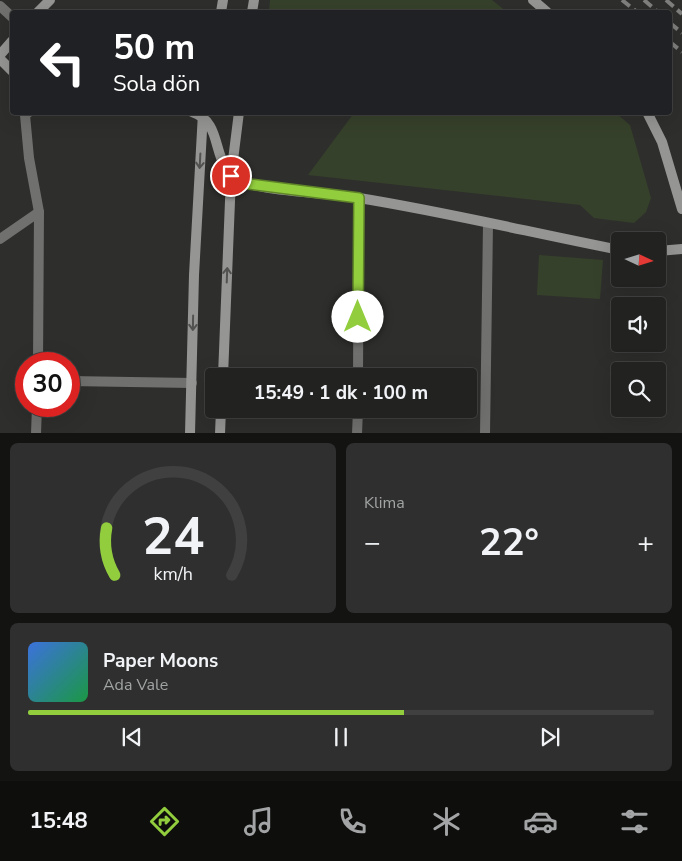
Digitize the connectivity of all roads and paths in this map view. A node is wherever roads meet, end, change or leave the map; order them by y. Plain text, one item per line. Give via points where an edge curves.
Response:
1 (50, 0) edge
2 (533, 0) edge
3 (0, 6) edge
4 (40, 10) edge
5 (545, 10) edge
6 (10, 15) edge
7 (10, 44) edge
8 (0, 57) edge
9 (10, 69) edge
10 (25, 115) edge
11 (203, 115) edge
12 (204, 115) edge
13 (239, 115) edge
14 (648, 115) edge
15 (231, 176) junction
16 (359, 198) junction
17 (682, 209) edge
18 (38, 212) junction
19 (488, 224) junction
20 (0, 240) edge
21 (611, 248) edge
22 (682, 249) edge
23 (666, 250) edge
24 (38, 352) edge
25 (223, 368) edge
26 (358, 368) edge
27 (80, 381) edge
28 (192, 383) junction
29 (37, 417) edge
30 (221, 418) edge
31 (358, 418) edge
32 (36, 433) edge
33 (190, 433) edge
34 (220, 433) edge
35 (358, 433) edge
36 (485, 433) edge

1 - 4 street
2 - 5 street
3 - 6 street
7 - 8 street
8 - 9 street
10 - 18 street
11 -> 28 street
12 - 15 street
13 - 15 street
14 - 17 street via 662,142
15 - 16 street via 249,184
25 -> 15 street
16 - 19 street
16 - 26 street
18 - 20 street
18 - 24 street
19 - 21 street
19 - 36 street
22 - 23 street
27 - 28 street
28 - 33 street
29 - 32 street
30 - 34 street
31 - 35 street

